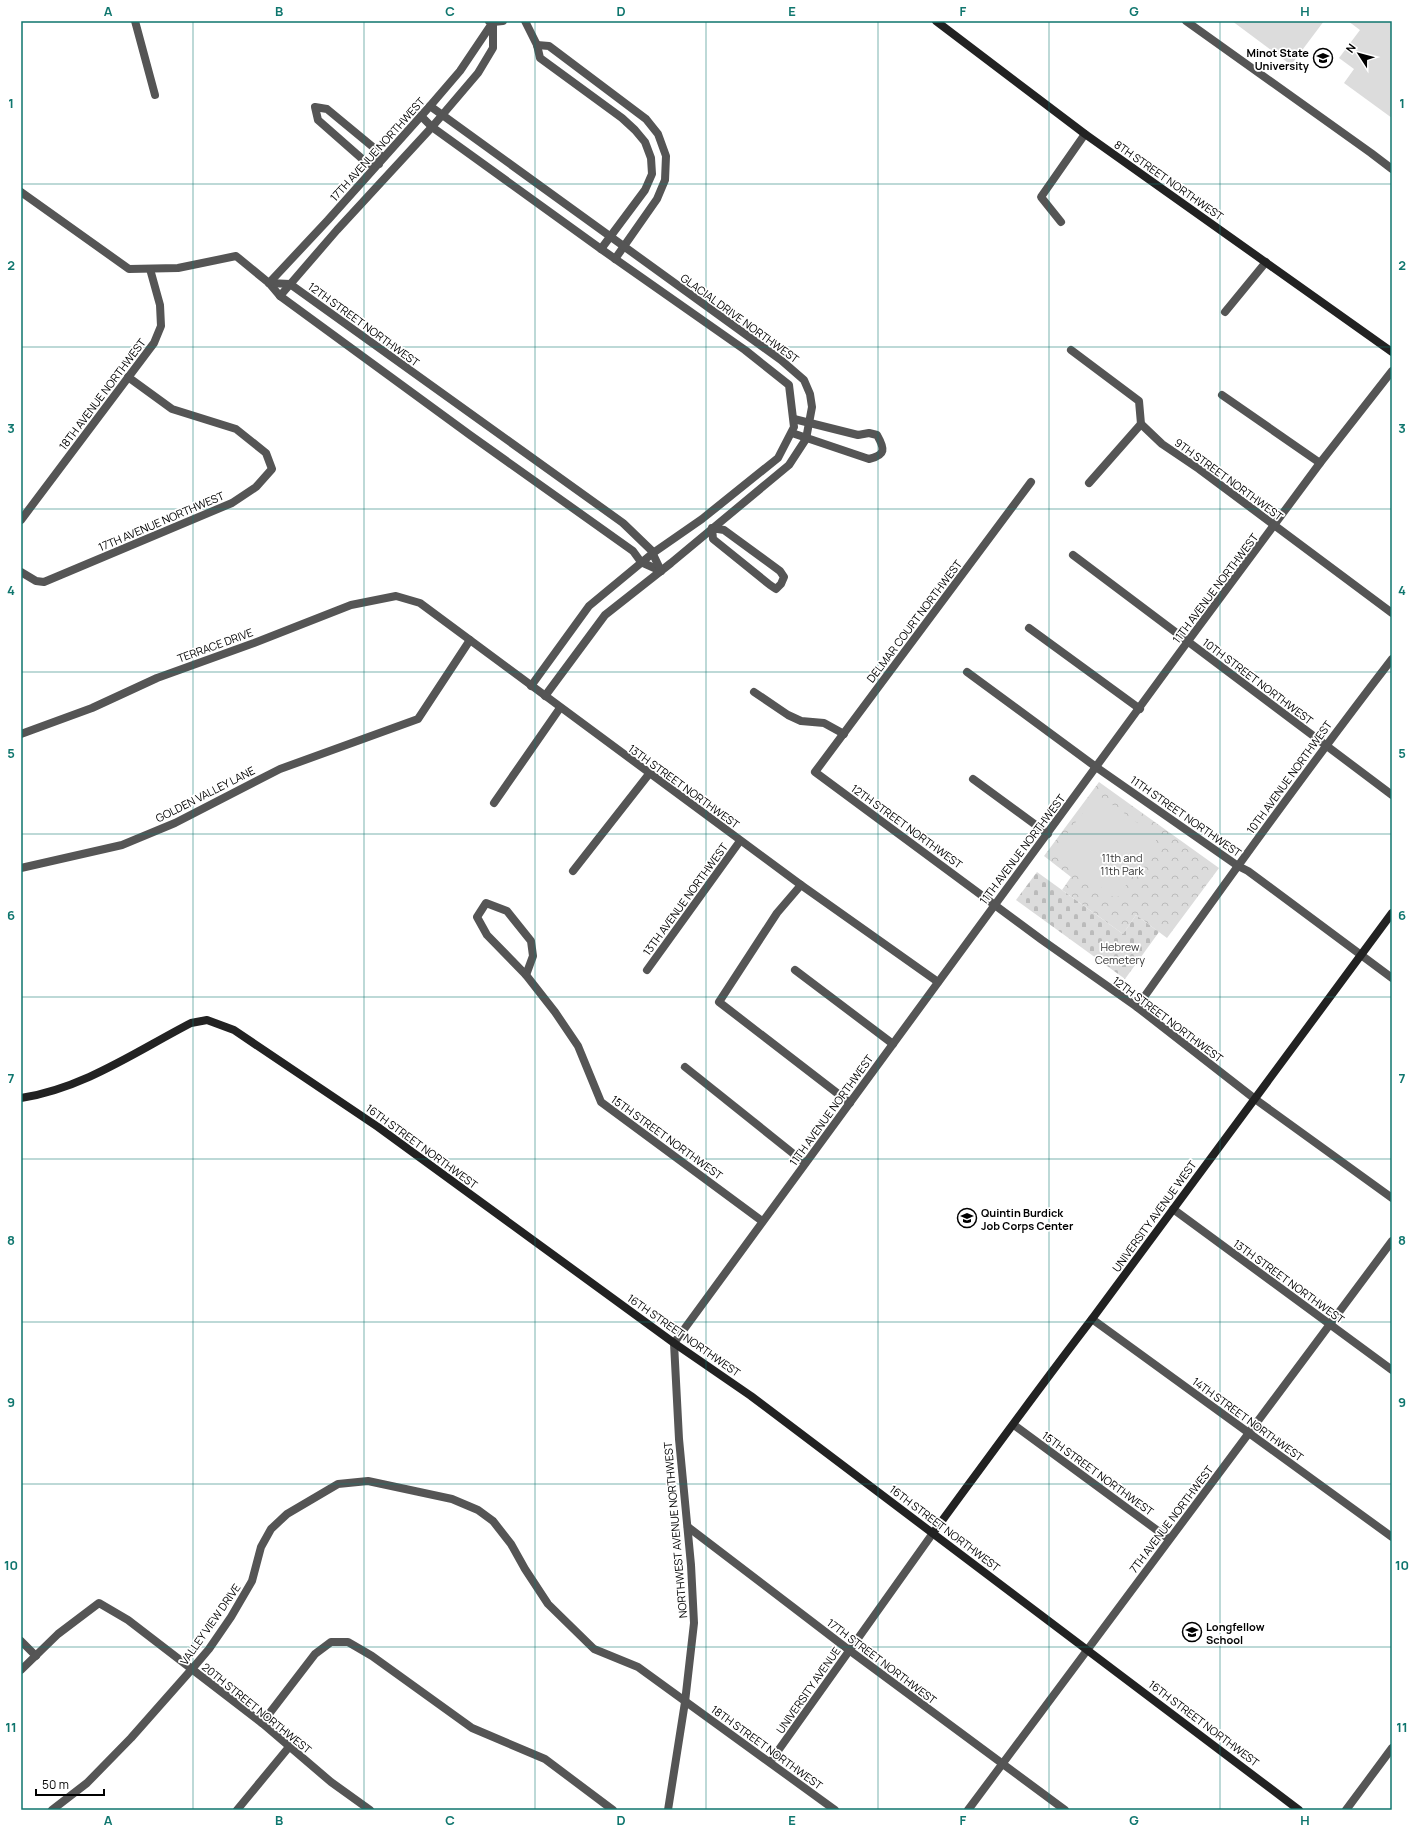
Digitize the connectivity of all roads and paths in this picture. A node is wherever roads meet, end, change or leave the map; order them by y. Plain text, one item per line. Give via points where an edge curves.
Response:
1 (135, 21) edge
2 (503, 21) edge
3 (525, 21) edge
4 (936, 21) edge
5 (1186, 21) edge
6 (491, 22) edge
7 (537, 45) junction
8 (155, 95) dead end
9 (430, 106) junction
10 (421, 116) junction
11 (442, 116) junction
12 (432, 127) junction
13 (1085, 134) junction
14 (379, 164) junction
15 (1392, 169) edge
16 (389, 173) junction
17 (21, 192) edge
18 (1061, 222) dead end
19 (609, 236) junction
20 (623, 246) junction
21 (601, 249) junction
22 (615, 259) junction
23 (1266, 262) junction
24 (150, 269) junction
25 (269, 282) junction
26 (290, 284) junction
27 (280, 296) junction
28 (1225, 312) dead end
29 (1071, 350) dead end
30 (1392, 352) edge
31 (1392, 370) edge
32 (128, 376) junction
33 (1222, 395) dead end
34 (794, 419) junction
35 (809, 423) junction
36 (1140, 424) junction
37 (792, 433) junction
38 (806, 439) junction
39 (1320, 463) junction
40 (1031, 482) dead end
41 (1089, 483) dead end
42 (702, 519) junction
43 (21, 520) edge
44 (1275, 526) junction
45 (712, 528) junction
46 (653, 553) junction
47 (1073, 555) dead end
48 (641, 562) junction
49 (661, 571) junction
50 (21, 572) edge
51 (420, 603) joint
52 (1392, 612) edge
53 (1029, 628) dead end
54 (470, 640) junction
55 (1188, 642) junction
56 (1392, 659) edge
57 (967, 672) dead end
58 (531, 686) junction
59 (754, 692) dead end
60 (545, 696) junction
61 (560, 708) junction
62 (1140, 709) junction
63 (21, 734) edge
64 (844, 734) junction
65 (1326, 746) junction
66 (1096, 767) junction
67 (815, 772) joint
68 (649, 774) junction
69 (973, 779) dead end
70 (1392, 795) edge
71 (494, 803) dead end
72 (1048, 834) junction
73 (740, 841) junction
74 (1238, 866) junction
75 (21, 868) edge
76 (573, 871) dead end
77 (801, 885) junction
78 (995, 904) junction
79 (1392, 913) edge
80 (1361, 955) junction
81 (647, 970) dead end
82 (795, 970) dead end
83 (526, 975) junction
84 (1392, 978) edge
85 (938, 982) junction
86 (1137, 1007) junction
87 (893, 1044) junction
88 (685, 1067) dead end
89 (21, 1098) edge
90 (1255, 1099) junction
91 (850, 1103) junction
92 (806, 1163) junction
93 (1392, 1198) edge
94 (1173, 1210) junction
95 (762, 1220) junction
96 (1392, 1241) edge
97 (1092, 1319) junction
98 (1330, 1324) junction
99 (674, 1343) junction
100 (1392, 1370) edge
101 (1014, 1425) junction
102 (1249, 1433) junction
103 (688, 1527) junction
104 (933, 1533) junction
105 (1392, 1537) edge
106 (1169, 1539) junction
107 (21, 1641) edge
108 (849, 1650) junction
109 (1086, 1650) junction
110 (36, 1656) junction
111 (192, 1669) junction
112 (21, 1670) edge
113 (685, 1702) junction
114 (262, 1723) junction
115 (289, 1748) junction
116 (1392, 1748) edge
117 (770, 1762) junction
118 (1003, 1764) junction
119 (52, 1810) edge
120 (237, 1810) edge
121 (370, 1810) edge
122 (613, 1810) edge
123 (668, 1810) edge
124 (835, 1810) edge
125 (968, 1810) edge
126 (1065, 1810) edge
127 (1299, 1810) edge
128 (1346, 1810) edge

1 - 8 street
2 - 6 street
3 - 7 street
4 - 13 street, 8TH STREET NORTHWEST
5 - 15 street
6 - 9 street, 17TH AVENUE NORTHWEST via 460,72
6 - 11 street via 493,48 478,73
7 - 19 street via 540,58 622,118 635,130 647,147 652,174 645,190
7 - 20 street via 549,46 646,119 658,134 666,156 665,180 657,198
9 - 10 street, 17TH AVENUE NORTHWEST
9 - 11 street, GLACIAL DRIVE NORTHWEST
10 - 12 street
10 - 14 street, 17TH AVENUE NORTHWEST
11 - 12 street
11 - 19 street, GLACIAL DRIVE NORTHWEST
12 - 16 street
12 - 21 street
13 - 18 street via 1041,197
13 - 23 street, 8TH STREET NORTHWEST
14 - 14 street via 379,152 328,109 315,107 318,120 368,164
14 - 16 street
14 - 25 street, 17TH AVENUE NORTHWEST
16 - 26 street
17 - 24 street via 129,269
19 - 20 street, GLACIAL DRIVE NORTHWEST
19 - 21 street
20 - 22 street
20 - 35 street, GLACIAL DRIVE NORTHWEST via 804,380 812,407
21 - 22 street
22 - 34 street via 746,350 789,385
23 - 28 street
23 - 30 street, 8TH STREET NORTHWEST
24 - 25 street via 178,268 236,256
24 - 32 street, 18TH AVENUE NORTHWEST via 160,305 161,326 154,343
25 - 26 street
25 - 27 street
26 - 27 street
26 - 46 street, 12TH STREET NORTHWEST via 623,523
27 - 48 street via 633,551
29 - 36 street via 1139,401
31 - 39 street, 11TH AVENUE NORTHWEST
32 - 43 street, 18TH AVENUE NORTHWEST
32 - 50 street, 17TH AVENUE NORTHWEST via 172,409 236,429 266,453 272,469 256,487 232,503 44,582 36,582
33 - 39 street
34 - 35 street
34 - 37 street
35 - 38 street, GLACIAL DRIVE NORTHWEST
35 - 38 street via 858,435 877,435 884,446 883,452 879,457 869,459
36 - 41 street
36 - 44 street, 9TH STREET NORTHWEST via 1162,444
37 - 38 street
37 - 42 street via 778,458
38 - 45 street, GLACIAL DRIVE NORTHWEST via 789,465
39 - 44 street, 11TH AVENUE NORTHWEST
40 - 64 street, DELMAR COURT NORTHWEST
42 - 45 street
42 - 46 street
44 - 52 street, 9TH STREET NORTHWEST
44 - 55 street, 11TH AVENUE NORTHWEST
45 - 45 street via 713,539 776,589 781,584 784,577 780,571 724,530
45 - 49 street, GLACIAL DRIVE NORTHWEST
46 - 48 street
46 - 49 street, 12TH STREET NORTHWEST
47 - 55 street, 10TH STREET NORTHWEST
48 - 49 street
48 - 58 street via 589,606
49 - 60 street, GLACIAL DRIVE NORTHWEST via 605,615
51 - 54 street, 13TH STREET NORTHWEST
51 - 63 street, TERRACE DRIVE via 396,596 351,605 157,678 92,708
53 - 62 street
54 - 58 street, 13TH STREET NORTHWEST
54 - 75 street, GOLDEN VALLEY LANE via 418,719 280,769 175,823 122,845
55 - 62 street, 11TH AVENUE NORTHWEST
55 - 65 street, 10TH STREET NORTHWEST
56 - 65 street, 10TH AVENUE NORTHWEST
57 - 66 street, 11TH STREET NORTHWEST
58 - 60 street, 13TH STREET NORTHWEST
59 - 64 street via 788,715 801,721 824,723
60 - 61 street, 13TH STREET NORTHWEST
61 - 68 street, 13TH STREET NORTHWEST
61 - 71 street
62 - 66 street, 11TH AVENUE NORTHWEST
64 - 67 street, DELMAR COURT NORTHWEST
65 - 70 street, 10TH STREET NORTHWEST
65 - 74 street, 10TH AVENUE NORTHWEST
66 - 72 street, 11TH AVENUE NORTHWEST
66 - 74 street, 11TH STREET NORTHWEST
67 - 78 street, 12TH STREET NORTHWEST
68 - 73 street, 13TH STREET NORTHWEST
68 - 76 street
69 - 72 street
72 - 78 street, 11TH AVENUE NORTHWEST
73 - 77 street, 13TH STREET NORTHWEST
73 - 81 street, 13TH AVENUE NORTHWEST
74 - 80 street, 11TH STREET NORTHWEST
74 - 86 street, 10TH AVENUE NORTHWEST
77 - 85 street, 13TH STREET NORTHWEST
77 - 91 street via 777,912 719,1002
78 - 85 street, 11TH AVENUE NORTHWEST
78 - 86 street, 12TH STREET NORTHWEST
79 - 80 street, UNIVERSITY AVENUE WEST
80 - 84 street, 11TH STREET NORTHWEST
80 - 90 street, UNIVERSITY AVENUE WEST
82 - 87 street
83 - 83 street, 15TH STREET NORTHWEST via 487,935 477,917 486,903 507,911 531,941 533,956
83 - 95 street, 15TH STREET NORTHWEST via 578,1046 601,1102
85 - 87 street, 11TH AVENUE NORTHWEST
86 - 90 street, 12TH STREET NORTHWEST
87 - 91 street, 11TH AVENUE NORTHWEST
88 - 92 street
89 - 99 street, 16TH STREET NORTHWEST via 92,1077 191,1024 207,1020 218,1023 234,1030 378,1127
90 - 93 street, 12TH STREET NORTHWEST
90 - 94 street, UNIVERSITY AVENUE WEST
91 - 92 street, 11TH AVENUE NORTHWEST
92 - 95 street, 11TH AVENUE NORTHWEST
94 - 97 street, UNIVERSITY AVENUE WEST
94 - 98 street, 13TH STREET NORTHWEST
95 - 99 street, 11TH AVENUE NORTHWEST
96 - 98 street, 7TH AVENUE NORTHWEST
97 - 101 street, UNIVERSITY AVENUE WEST
97 - 102 street, 14TH STREET NORTHWEST
98 - 100 street, 13TH STREET NORTHWEST
98 - 102 street, 7TH AVENUE NORTHWEST
99 - 103 street, NORTHWEST AVENUE NORTHWEST via 679,1439
99 - 104 street, 16TH STREET NORTHWEST via 751,1396
101 - 104 street, UNIVERSITY AVENUE WEST
101 - 106 street, 15TH STREET NORTHWEST
102 - 105 street, 14TH STREET NORTHWEST
102 - 106 street, 7TH AVENUE NORTHWEST
103 - 108 street, 17TH STREET NORTHWEST
103 - 113 street, NORTHWEST AVENUE NORTHWEST via 694,1623
104 - 108 street, UNIVERSITY AVENUE
104 - 109 street, 16TH STREET NORTHWEST
106 - 109 street, 7TH AVENUE NORTHWEST
107 - 110 street
108 - 117 street, UNIVERSITY AVENUE
108 - 118 street, 17TH STREET NORTHWEST
109 - 118 street, 7TH AVENUE NORTHWEST
109 - 127 street, 16TH STREET NORTHWEST
110 - 111 street, 20TH STREET NORTHWEST via 58,1634 98,1603 128,1620
110 - 112 street
111 - 113 street, VALLEY VIEW DRIVE via 231,1617 252,1581 261,1547 271,1530 287,1514 338,1484 368,1481 452,1499 478,1510 493,1521 511,1544 548,1604 594,1649 638,1667
111 - 114 street, 20TH STREET NORTHWEST
111 - 119 street, VALLEY VIEW DRIVE via 87,1783
113 - 117 street, 18TH STREET NORTHWEST
113 - 123 street, NORTHWEST AVENUE NORTHWEST
114 - 115 street, 20TH STREET NORTHWEST
114 - 122 street via 315,1654 331,1642 348,1642 372,1656 472,1728 545,1759
115 - 120 street
115 - 121 street, 20TH STREET NORTHWEST
116 - 128 street
117 - 124 street, 18TH STREET NORTHWEST
118 - 125 street, 7TH AVENUE NORTHWEST
118 - 126 street, 17TH STREET NORTHWEST

